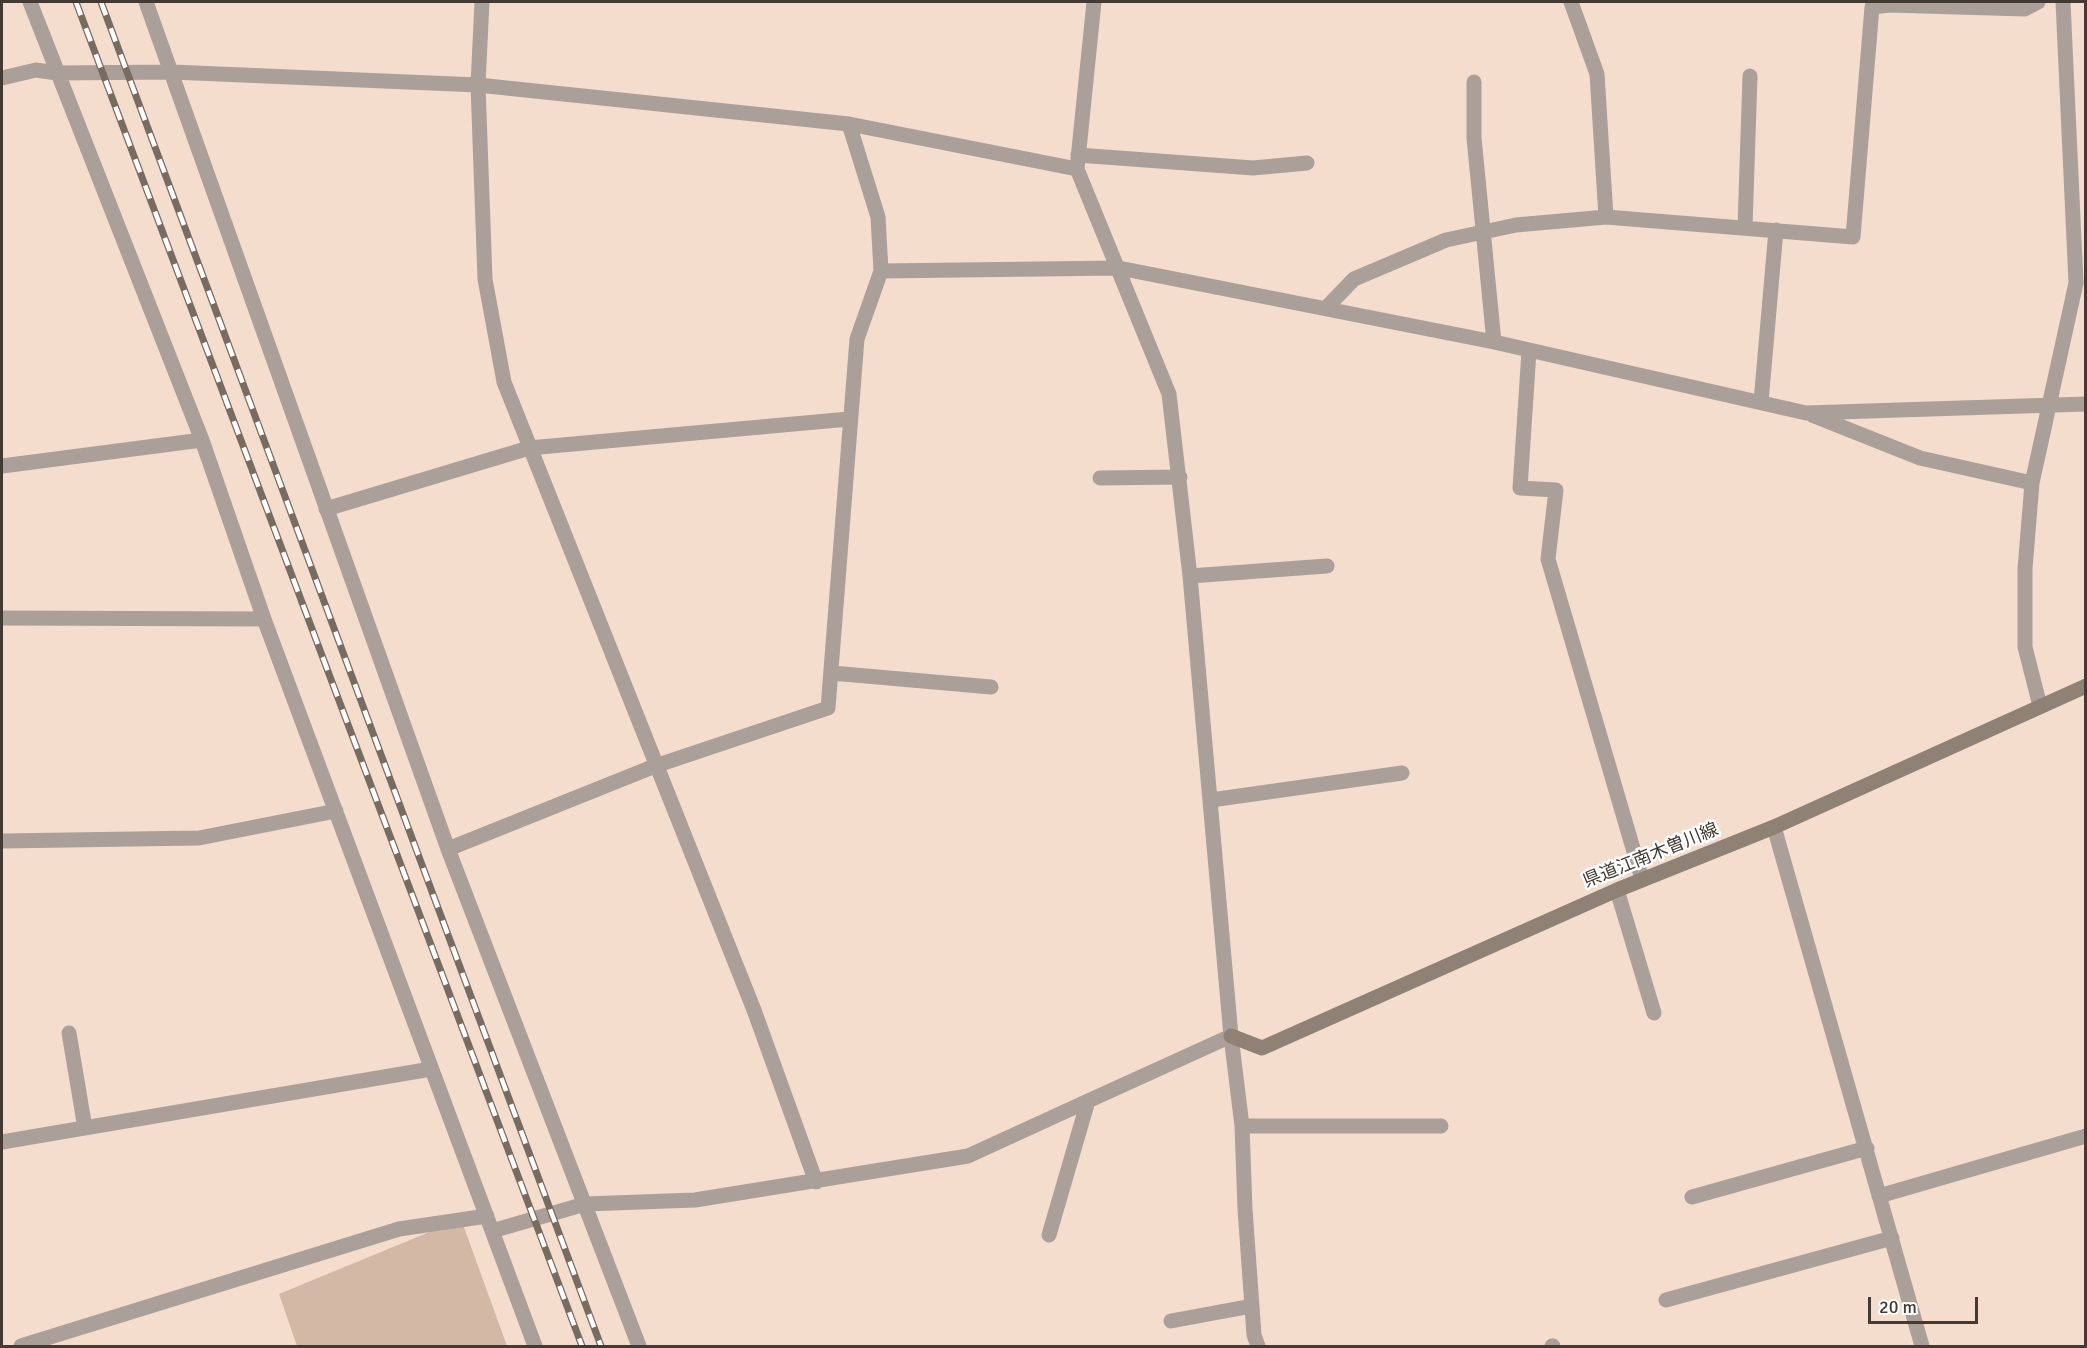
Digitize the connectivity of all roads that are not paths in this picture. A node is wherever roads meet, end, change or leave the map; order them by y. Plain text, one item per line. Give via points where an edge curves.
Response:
1 (30, 2) edge
2 (146, 2) edge
3 (482, 2) edge
4 (1094, 2) edge
5 (1571, 2) edge
6 (2038, 2) edge
7 (2063, 2) edge
8 (1890, 3) edge
9 (172, 72) junction
10 (57, 73) junction
11 (1750, 76) dead end
12 (2, 78) edge
13 (1474, 82) dead end
14 (478, 85) junction
15 (849, 124) junction
16 (1077, 162) junction
17 (1307, 163) dead end
18 (1606, 217) junction
19 (1745, 227) junction
20 (1776, 230) junction
21 (1485, 231) junction
22 (1119, 268) junction
23 (881, 271) junction
24 (1327, 307) junction
25 (1494, 342) junction
26 (1529, 351) junction
27 (1761, 402) junction
28 (2085, 404) edge
29 (2050, 406) junction
30 (1806, 413) junction
31 (849, 419) junction
32 (202, 440) junction
33 (529, 448) junction
34 (2, 466) edge
35 (1180, 477) junction
36 (1100, 478) dead end
37 (2032, 483) junction
38 (326, 509) junction
39 (1327, 566) dead end
40 (1191, 576) junction
41 (2, 618) edge
42 (264, 619) junction
43 (832, 673) junction
44 (2085, 686) edge
45 (991, 687) dead end
46 (2040, 706) junction
47 (655, 766) junction
48 (1402, 773) dead end
49 (1211, 800) junction
50 (336, 811) junction
51 (1774, 827) junction
52 (2, 841) edge
53 (448, 849) junction
54 (1642, 879) junction
55 (1617, 890) junction
56 (1654, 1012) dead end
57 (69, 1033) dead end
58 (1231, 1036) junction
59 (431, 1069) junction
60 (1088, 1101) junction
61 (1242, 1126) junction
62 (1442, 1126) dead end
63 (85, 1128) junction
64 (2085, 1136) edge
65 (2, 1142) edge
66 (1867, 1148) junction
67 (816, 1182) junction
68 (1879, 1196) junction
69 (1692, 1197) dead end
70 (585, 1204) junction
71 (487, 1215) junction
72 (492, 1231) junction
73 (1049, 1235) dead end
74 (1892, 1238) junction
75 (1666, 1300) dead end
76 (1252, 1306) junction
77 (1171, 1321) dead end
78 (21, 1347) edge
79 (535, 1347) edge
80 (639, 1347) edge
81 (1258, 1347) edge
82 (1922, 1347) edge

1 - 10 street
2 - 9 street
3 - 14 street
4 - 16 street
5 - 18 street via 1597,74
6 - 8 street via 2025,9
7 - 29 street via 2076,283
8 - 20 street via 1872,7 1853,237
9 - 10 street
9 - 14 street
9 - 38 street
10 - 12 street via 36,70
10 - 32 street
11 - 19 street
13 - 21 street via 1474,138
14 - 15 street
14 - 33 street via 485,279 504,382
15 - 16 street
15 - 23 street via 878,217
16 - 17 street via 1252,168
16 - 22 street
18 - 19 street
18 - 21 street
19 - 20 street
20 - 27 street
21 - 24 street via 1446,240 1353,279
21 - 25 street
22 - 23 street
22 - 24 street
22 - 35 street via 1168,394
23 - 31 street via 857,339
24 - 25 street
25 - 26 street
26 - 27 street
26 - 54 street via 1520,488 1556,490 1548,559
27 - 30 street
28 - 29 street
29 - 30 street
29 - 37 street
30 - 37 street via 1920,458
31 - 33 street
31 - 43 street
32 - 34 street
32 - 42 street
33 - 38 street
33 - 47 street
35 - 36 street
35 - 40 street
37 - 46 street via 2025,569 2025,647
38 - 53 street
39 - 40 street
40 - 49 street
41 - 42 street
42 - 50 street
43 - 45 street
43 - 47 street via 828,708
44 - 46 main road, 県道江南木曽川線
46 - 51 main road, 県道江南木曽川線
47 - 53 street
47 - 67 street via 754,1010
48 - 49 street
49 - 58 street
50 - 52 street via 199,838
50 - 59 street
51 - 54 main road, 県道江南木曽川線
51 - 66 street
53 - 70 street
54 - 55 main road, 県道江南木曽川線
55 - 56 street
55 - 58 main road, 県道江南木曽川線 via 1262,1048
57 - 63 street
58 - 60 street
58 - 61 street
59 - 63 street
59 - 71 street
60 - 67 street via 968,1156
60 - 73 street
61 - 62 street
61 - 76 street
63 - 65 street
64 - 68 street
66 - 68 street
66 - 69 street
67 - 70 street via 695,1200
68 - 74 street
70 - 72 street
70 - 80 street
71 - 72 street
71 - 78 street via 399,1229
72 - 79 street
74 - 75 street
74 - 82 street
76 - 77 street
76 - 81 street

